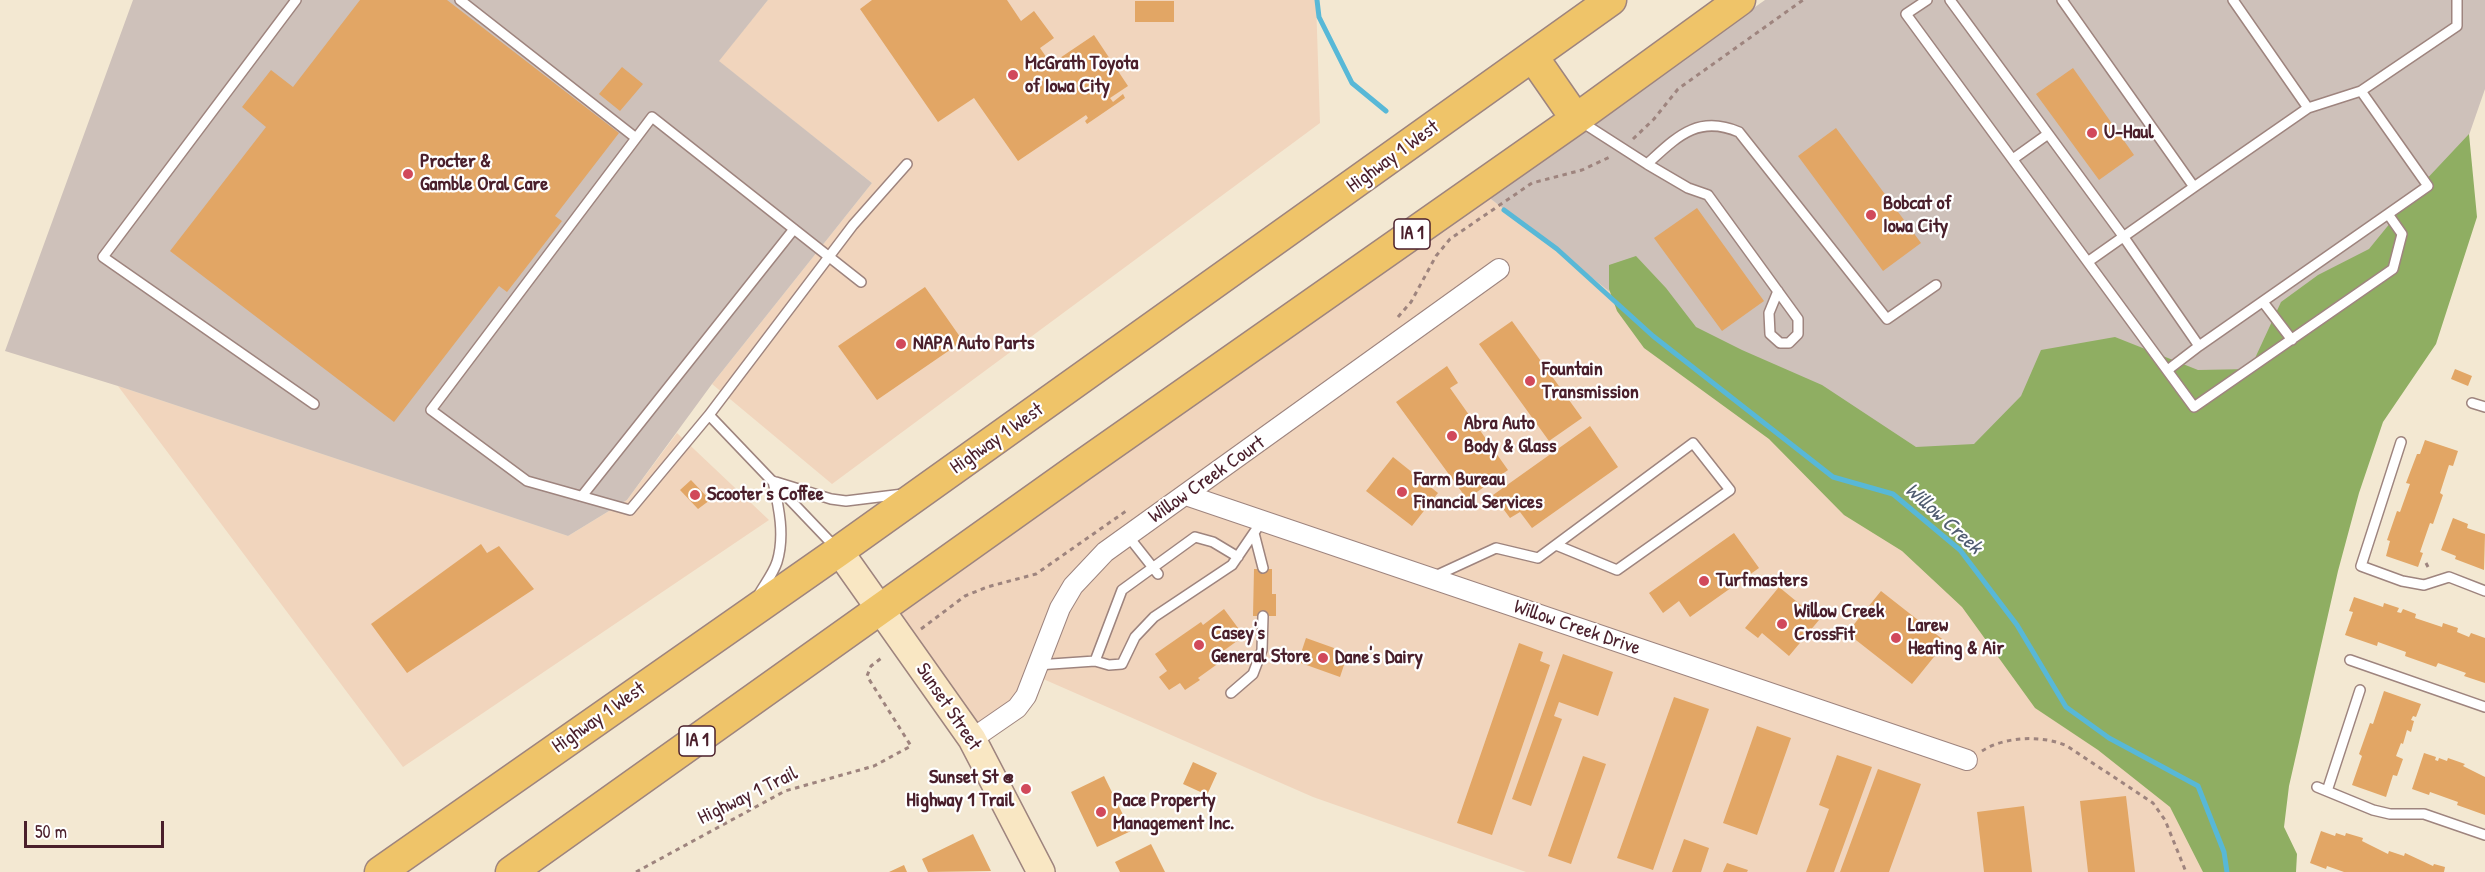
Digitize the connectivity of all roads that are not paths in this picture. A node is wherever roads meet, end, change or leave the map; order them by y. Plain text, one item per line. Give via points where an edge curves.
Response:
1 (296, 0) edge
2 (460, 0) edge
3 (1611, 0) edge
4 (1740, 0) edge
5 (1927, 0) edge
6 (1950, 0) edge
7 (2062, 0) edge
8 (2233, 0) edge
9 (2457, 0) edge
10 (1533, 57) junction
11 (2361, 91) junction
12 (2308, 108) junction
13 (1576, 118) junction
14 (2048, 134) junction
15 (636, 138) junction
16 (2013, 159) junction
17 (907, 164) dead end
18 (1647, 165) junction
19 (2194, 187) junction
20 (2388, 214) junction
21 (794, 229) junction
22 (2123, 236) junction
23 (829, 257) junction
24 (2089, 261) junction
25 (1499, 269) dead end
26 (861, 282) dead end
27 (1936, 285) dead end
28 (1778, 291) junction
29 (2263, 302) junction
30 (2292, 340) junction
31 (2199, 346) junction
32 (2169, 369) junction
33 (2472, 403) dead end
34 (314, 404) dead end
35 (2485, 407) edge
36 (710, 415) junction
37 (2401, 442) dead end
38 (773, 481) junction
39 (920, 493) junction
40 (1186, 495) junction
41 (582, 496) junction
42 (1258, 527) junction
43 (1128, 536) junction
44 (1556, 546) junction
45 (839, 551) junction
46 (1238, 557) junction
47 (1263, 568) dead end
48 (1155, 571) junction
49 (1431, 578) junction
50 (2485, 591) edge
51 (881, 608) junction
52 (747, 615) junction
53 (1263, 616) dead end
54 (1095, 660) junction
55 (2350, 660) dead end
56 (1037, 665) junction
57 (2360, 690) dead end
58 (1231, 693) dead end
59 (2485, 707) edge
60 (972, 739) junction
61 (1967, 760) road end
62 (2317, 787) dead end
63 (2327, 791) junction
64 (2485, 835) edge
65 (380, 872) edge
66 (511, 872) edge
67 (1041, 872) edge

1 - 34 lane via 104,257
2 - 15 lane
3 - 10 main road, Highway 1 West
4 - 13 main road, IA 1
5 - 16 lane via 1906,14
6 - 14 lane
7 - 19 lane
8 - 12 lane
9 - 11 lane via 2457,26
10 - 13 main road
10 - 39 main road, Highway 1 West
11 - 12 lane
11 - 20 lane via 2428,186
12 - 19 lane
13 - 18 lane
13 - 51 main road, IA 1
14 - 16 lane
14 - 22 lane
15 - 21 lane via 652,117
15 - 41 lane via 431,410 527,481
16 - 24 lane
17 - 23 lane
18 - 27 lane via 1681,134 1699,126 1739,132 1887,320
18 - 28 lane via 1708,195
19 - 22 lane
20 - 29 lane
20 - 30 lane via 2402,234 2393,269
21 - 23 lane
21 - 41 lane
22 - 24 lane
22 - 31 lane
23 - 26 lane
23 - 36 lane
24 - 32 lane
25 - 40 street, Willow Creek Court
28 - 28 lane via 1769,313 1770,334 1780,343 1789,343 1798,334 1798,319
29 - 30 lane
29 - 31 lane
30 - 32 lane via 2194,407
31 - 32 lane
33 - 35 lane
36 - 38 lane
36 - 41 lane via 630,510
37 - 50 lane via 2361,566 2424,585 2449,577
38 - 39 lane via 846,501
38 - 45 lane
38 - 52 lane via 781,518 776,563
39 - 45 main road, Highway 1 West
40 - 42 street, Willow Creek Drive
40 - 43 street, Willow Creek Court
42 - 46 lane
42 - 47 lane
42 - 49 street, Willow Creek Drive
43 - 48 lane
43 - 56 street, Willow Creek Court via 1105,552 1073,586
44 - 44 lane via 1693,443 1730,490 1617,570
44 - 49 lane via 1538,558 1496,548
45 - 51 street, Sunset Street
45 - 52 main road, Highway 1 West
46 - 48 lane via 1196,537
46 - 54 lane via 1227,569 1154,617 1136,637 1122,664
48 - 54 lane via 1122,590
49 - 61 street, Willow Creek Drive
51 - 60 street, Sunset Street
51 - 66 main road, IA 1
52 - 65 main road, Highway 1 West
53 - 58 lane via 1262,650 1253,674
54 - 56 lane
55 - 59 lane
56 - 60 street, Willow Creek Court via 1026,696 1017,708
57 - 63 lane
60 - 67 street, Sunset Street
62 - 63 lane
63 - 64 lane via 2373,810 2424,814

